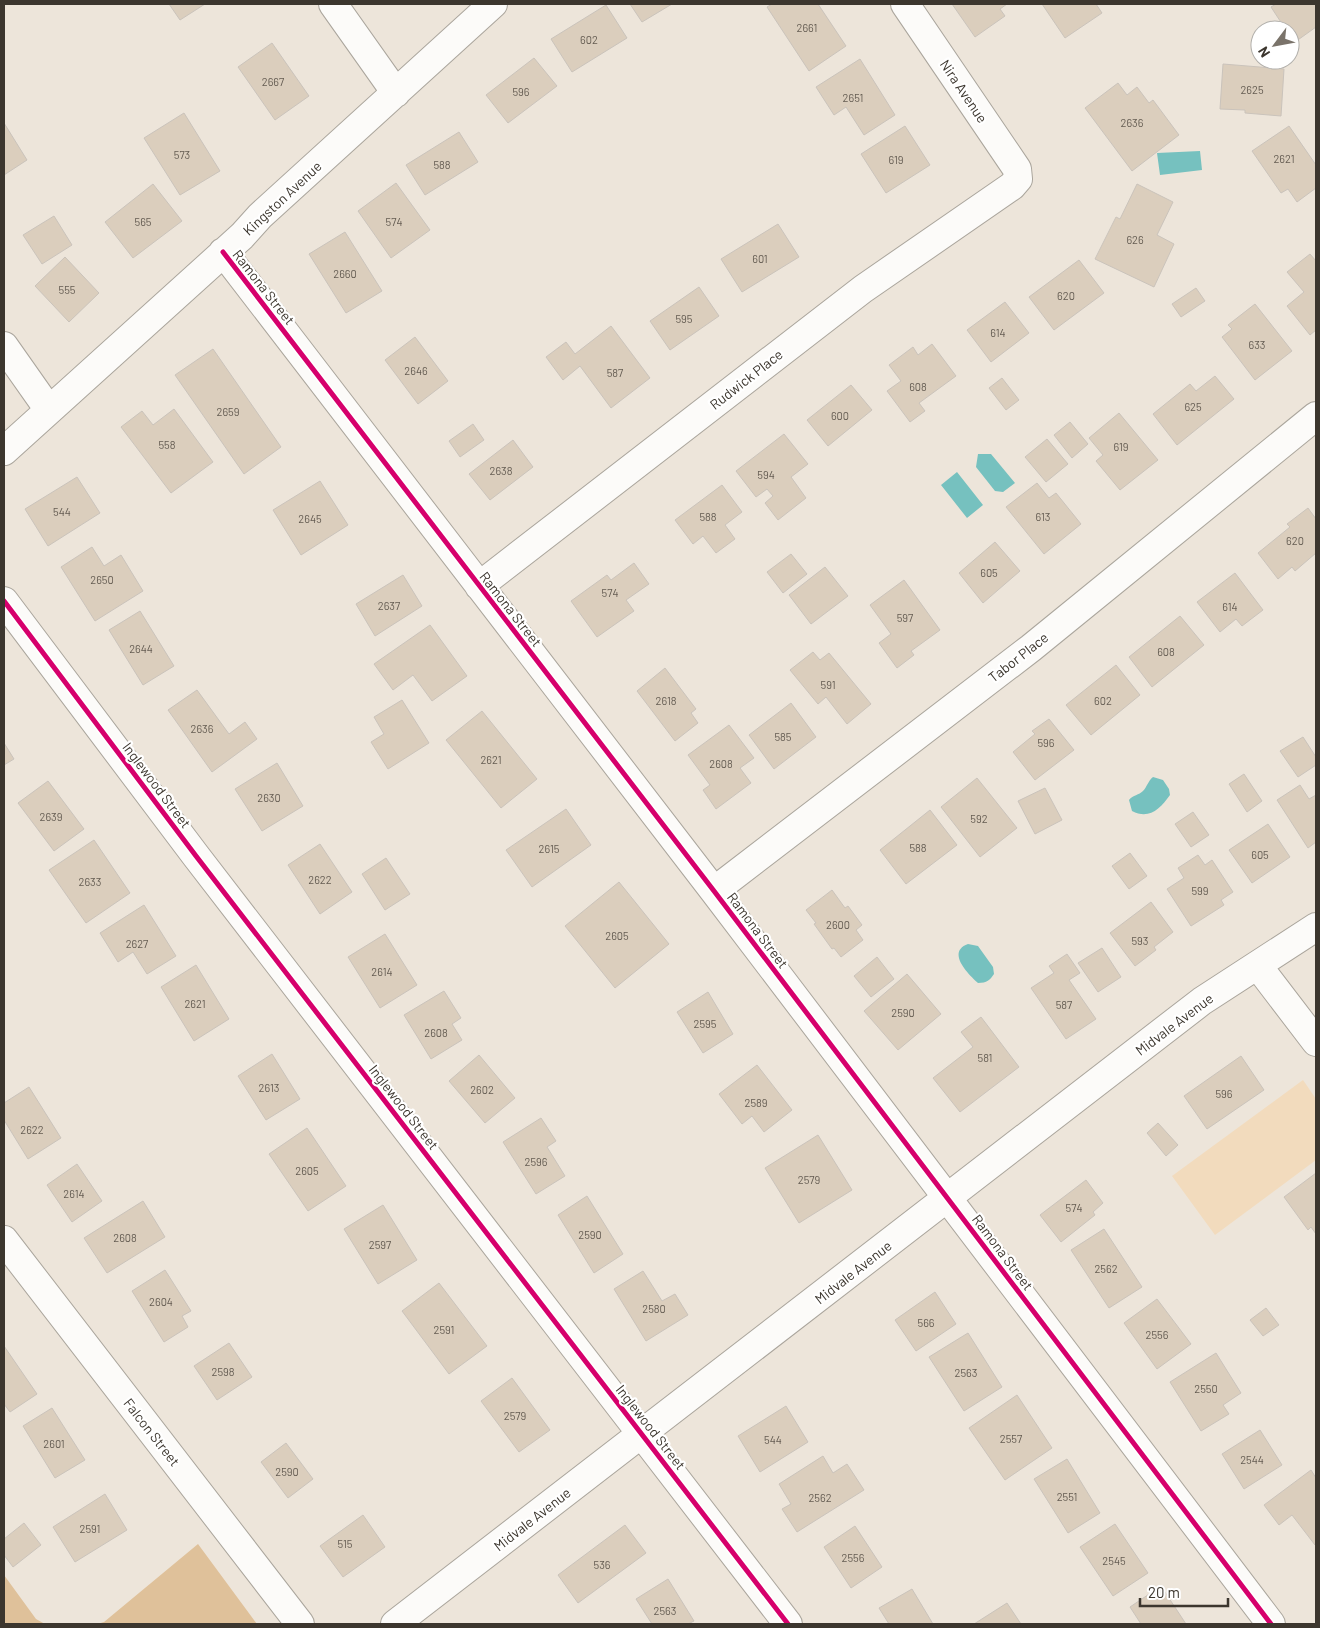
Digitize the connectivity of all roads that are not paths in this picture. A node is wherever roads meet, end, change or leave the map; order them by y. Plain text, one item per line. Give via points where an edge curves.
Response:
1 (332, 4) edge
2 (494, 4) edge
3 (905, 4) edge
4 (396, 93) junction
5 (1018, 179) joint
6 (223, 252) junction
7 (4, 346) edge
8 (49, 410) junction
9 (1316, 416) edge
10 (4, 451) edge
11 (479, 586) junction
12 (4, 601) edge
13 (714, 890) junction
14 (1316, 927) edge
15 (1258, 966) junction
16 (1316, 1042) edge
17 (948, 1199) junction
18 (4, 1240) edge
19 (642, 1434) junction
20 (300, 1624) edge
21 (395, 1624) edge
22 (788, 1624) edge
23 (1271, 1624) edge

1 - 4 street
2 - 4 street, Kingston Avenue
3 - 5 street, Nira Avenue via 1017,170
4 - 6 street, Kingston Avenue
5 - 11 street, Rudwick Place via 863,289
6 - 8 street, Kingston Avenue
6 - 11 street, Ramona Street
7 - 8 street
8 - 10 street, Kingston Avenue
9 - 13 street, Tabor Place via 1031,648
11 - 13 street, Ramona Street
12 - 19 street, Inglewood Street via 196,856
13 - 17 street, Ramona Street
14 - 15 street, Midvale Avenue
15 - 16 street
15 - 17 street, Midvale Avenue via 1202,1001
17 - 19 street, Midvale Avenue
17 - 23 street, Ramona Street
18 - 20 street, Falcon Street
19 - 21 street, Midvale Avenue
19 - 22 street, Inglewood Street

